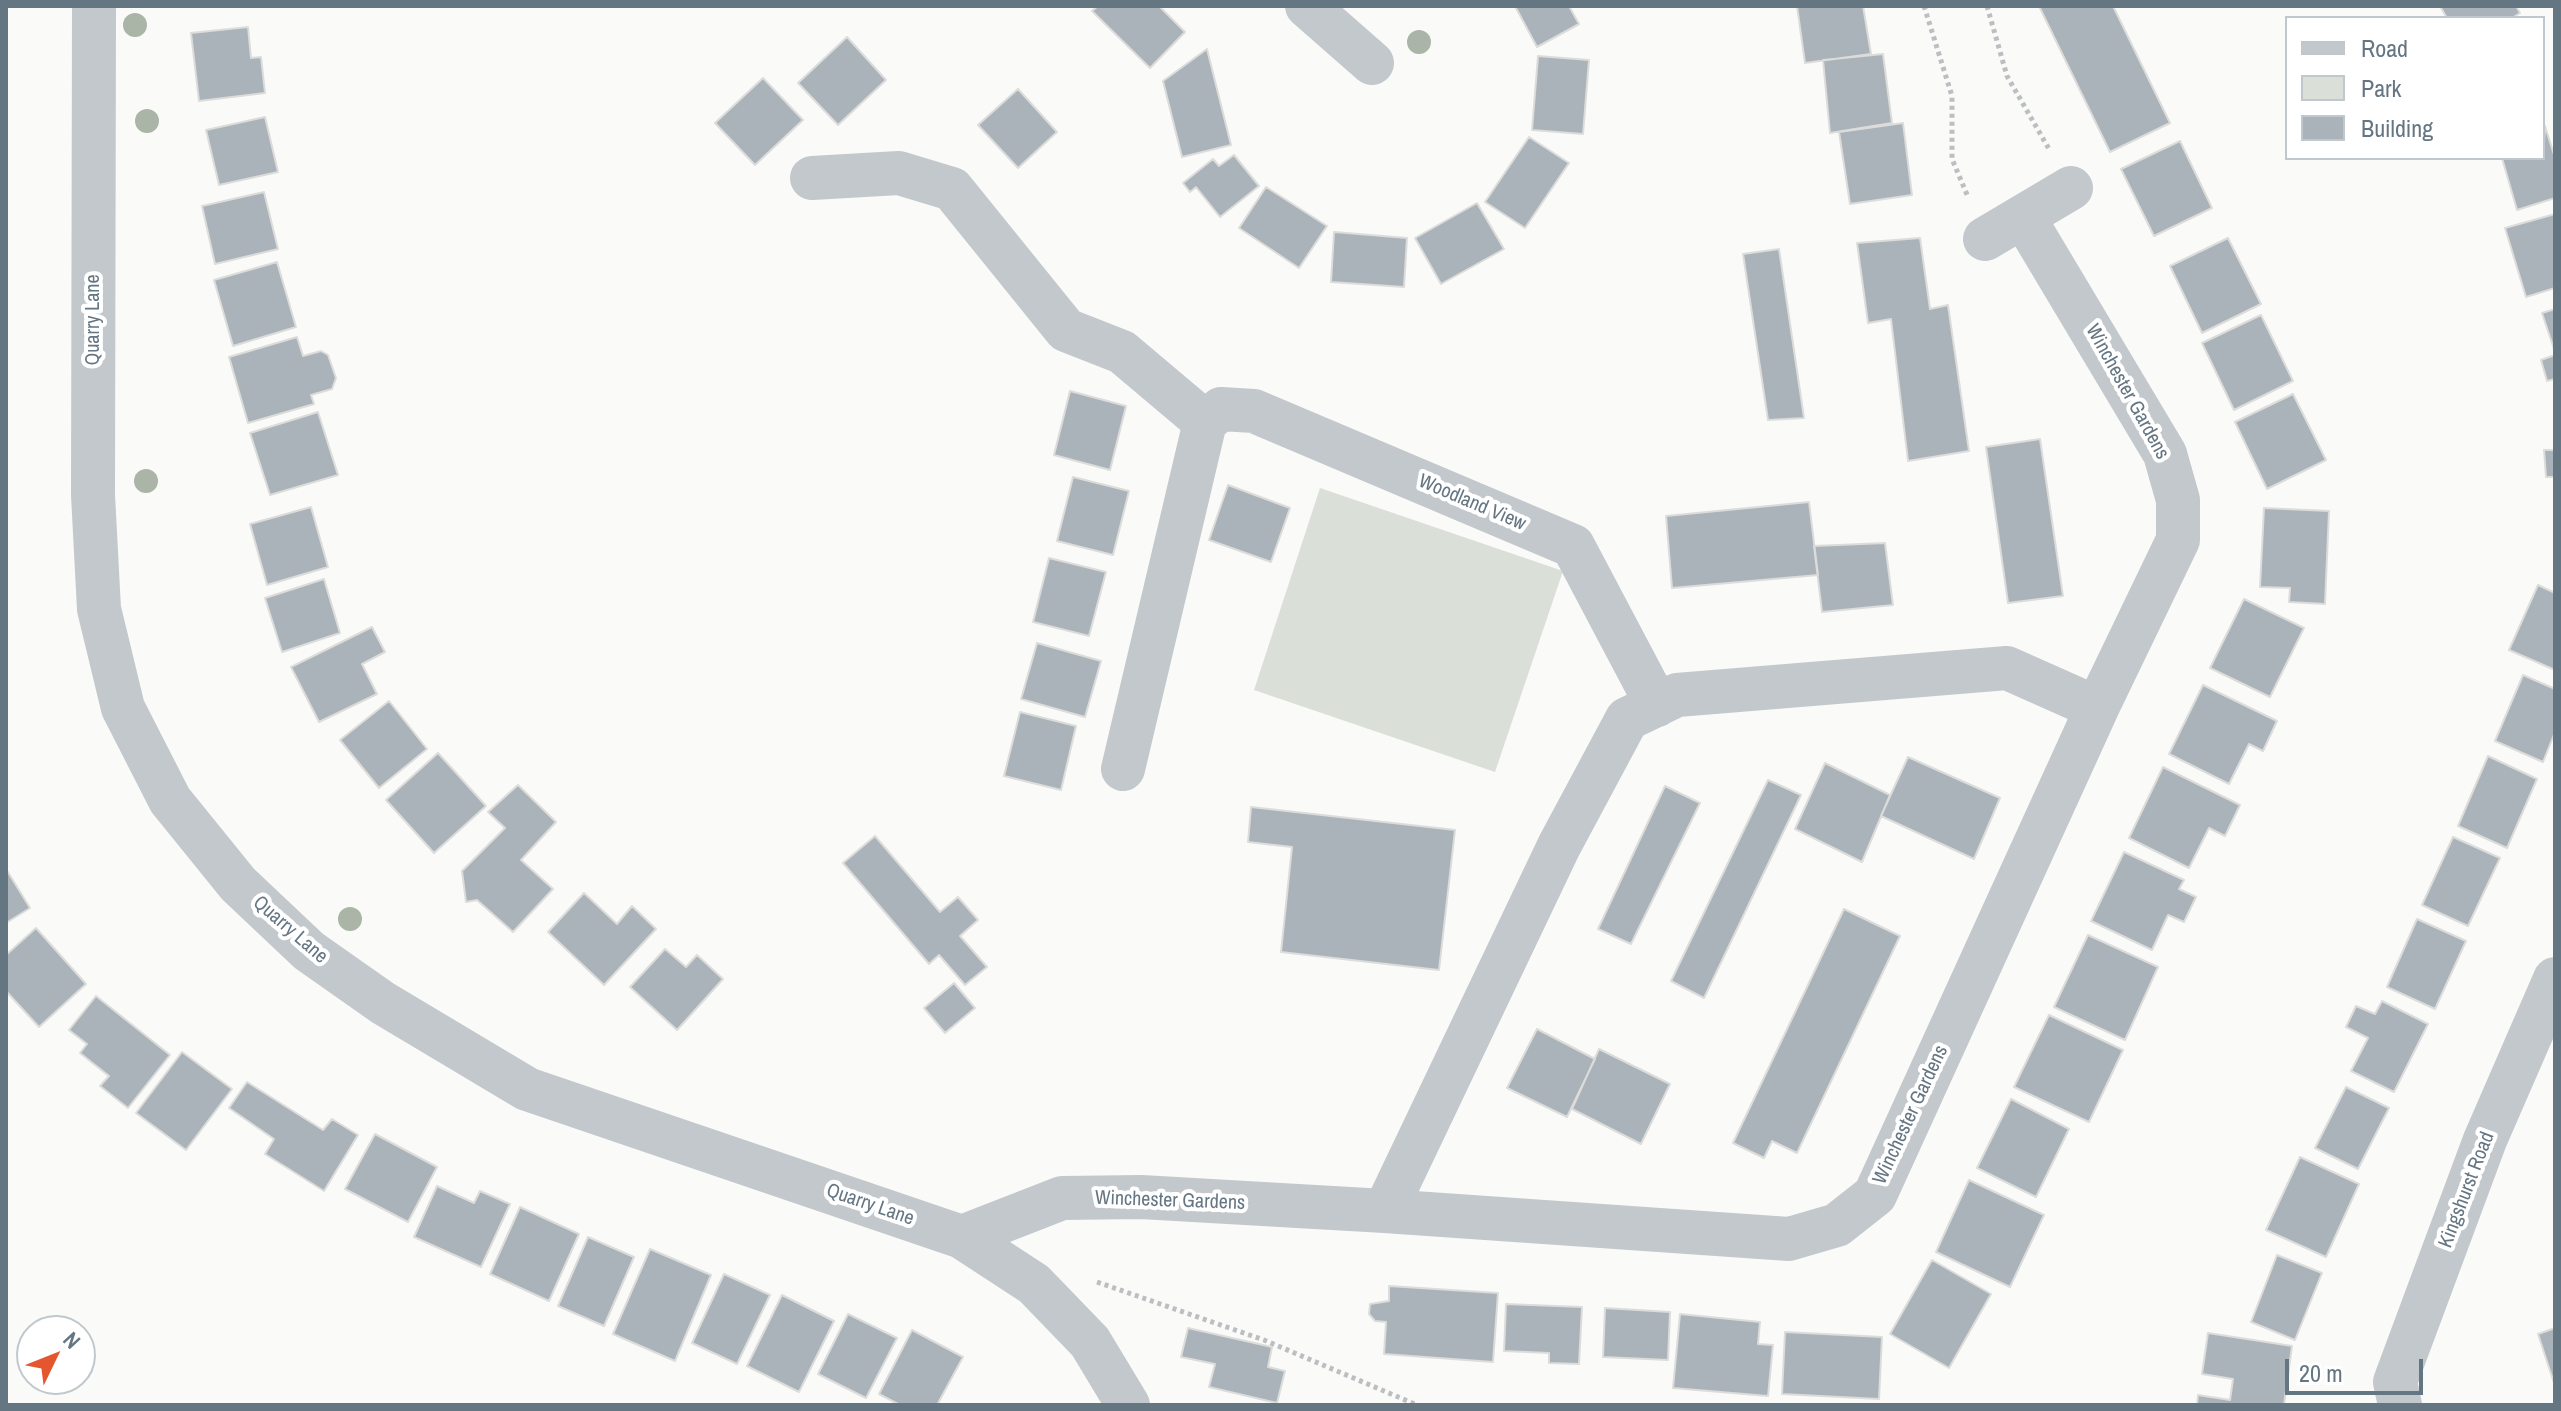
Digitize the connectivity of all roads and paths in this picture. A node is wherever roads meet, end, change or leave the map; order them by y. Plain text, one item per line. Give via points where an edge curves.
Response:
1 (94, 6) edge
2 (1307, 6) edge
3 (1924, 6) edge
4 (1987, 6) edge
5 (1372, 63) dead end
6 (812, 178) dead end
7 (2071, 188) joint
8 (2024, 218) junction
9 (1985, 239) joint
10 (1205, 422) junction
11 (1657, 705) junction
12 (2097, 708) junction
13 (1123, 769) dead end
14 (2555, 979) edge
15 (1385, 1211) junction
16 (962, 1237) junction
17 (1084, 1277) dead end
18 (1128, 1405) edge
19 (1417, 1405) edge
20 (2400, 1405) edge

1 - 16 street, Quarry Lane via 93,495 99,609 123,708 170,800 238,884 309,951 383,1003 527,1089
2 - 5 street
3 - 9 path via 1952,96 1952,159
4 - 7 path via 2007,76
6 - 10 street via 899,173 952,189 1066,330 1122,352
7 - 8 street
8 - 9 street
8 - 12 street, Winchester Gardens via 2165,454 2178,500 2178,540
10 - 11 street, Woodland View via 1221,409 1254,411 1573,546
10 - 13 street
11 - 12 street via 1677,695 2007,668
11 - 15 street via 1627,719 1559,846
12 - 15 street, Winchester Gardens via 1875,1195 1837,1225 1789,1239
14 - 20 street, Kingshurst Road via 2485,1140 2405,1353 2395,1382
15 - 16 street, Winchester Gardens via 1141,1197 1062,1198
16 - 18 street, Quarry Lane via 1034,1284 1090,1342
17 - 19 path via 1235,1328

